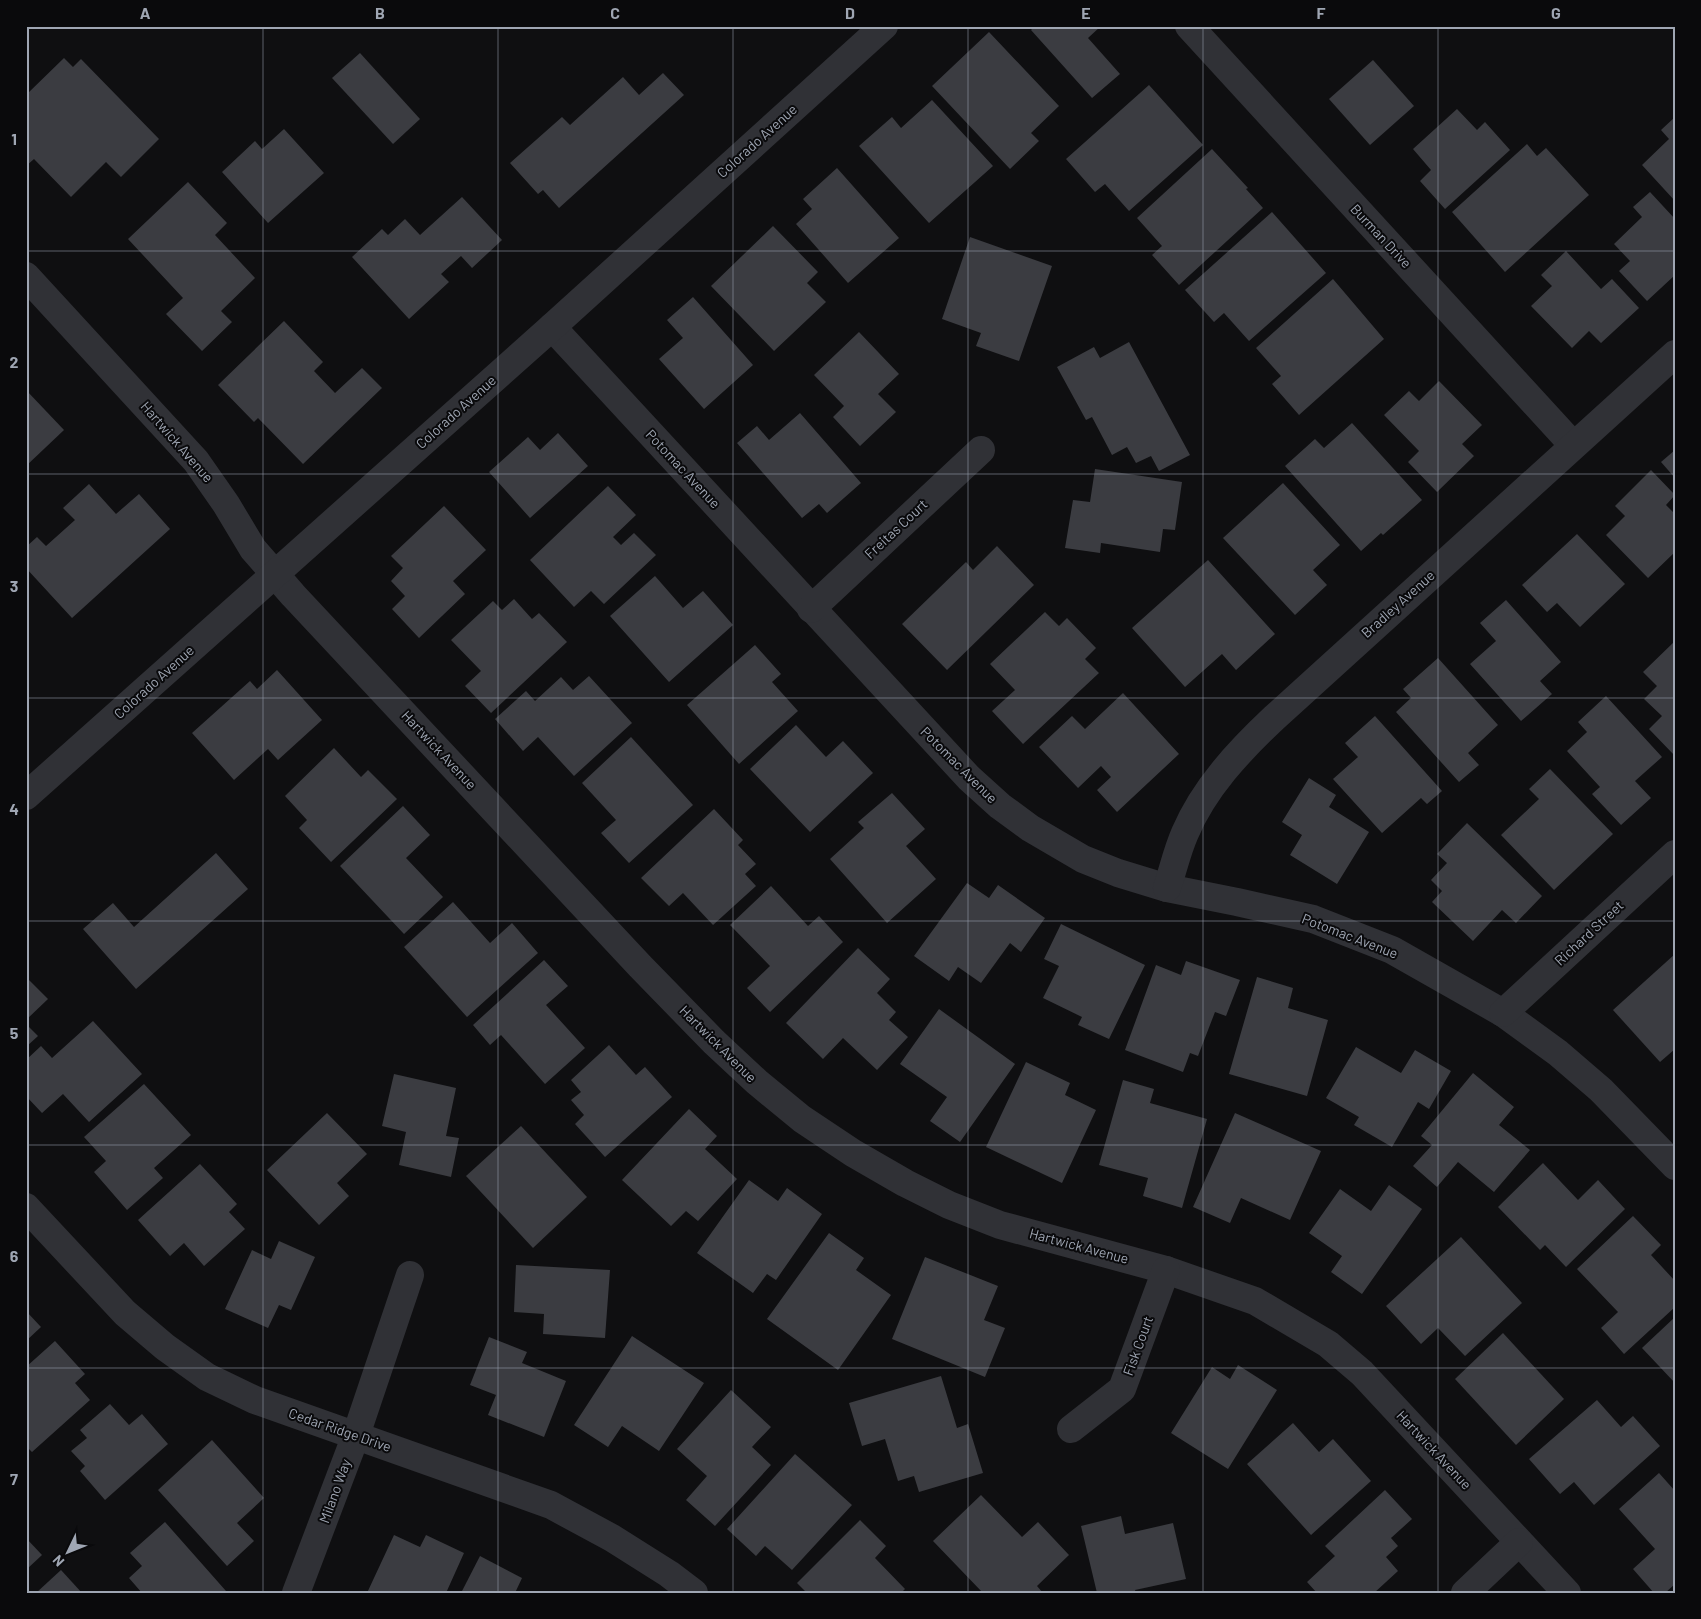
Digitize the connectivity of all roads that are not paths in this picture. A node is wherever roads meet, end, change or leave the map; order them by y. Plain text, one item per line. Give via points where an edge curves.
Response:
1 (884, 26) edge
2 (1188, 26) edge
3 (26, 276) edge
4 (552, 327) junction
5 (1675, 354) edge
6 (1573, 445) junction
7 (981, 450) dead end
8 (274, 574) junction
9 (811, 609) junction
10 (26, 796) edge
11 (1675, 854) edge
12 (1167, 888) junction
13 (1503, 1013) junction
14 (1675, 1166) edge
15 (26, 1207) edge
16 (1166, 1270) junction
17 (410, 1275) dead end
18 (1071, 1429) dead end
19 (356, 1435) junction
20 (1520, 1542) junction
21 (296, 1593) edge
22 (694, 1593) edge
23 (1465, 1593) edge
24 (1567, 1593) edge

1 - 4 street, Colorado Avenue
2 - 6 street, Burman Drive
3 - 8 street, Hartwick Avenue via 196,461
4 - 8 street, Colorado Avenue
4 - 9 street, Potomac Avenue
5 - 6 street, Bradley Avenue
6 - 12 street, Bradley Avenue via 1246,744 1201,803 1184,833
7 - 9 street, Freitas Court
8 - 10 street, Colorado Avenue
8 - 16 street, Hartwick Avenue via 654,980 757,1082 802,1119 853,1153 949,1205 1000,1225
9 - 12 street, Potomac Avenue via 969,778 1000,806 1083,859 1118,874
11 - 13 street, Richard Street
12 - 13 street, Potomac Avenue via 1313,920 1392,950
13 - 14 street, Potomac Avenue via 1558,1053 1601,1090
15 - 19 street, Cedar Ridge Drive via 125,1313 207,1377 255,1400
16 - 18 street, Fisk Court via 1122,1390
16 - 20 street, Hartwick Avenue via 1255,1301 1328,1344 1362,1373
17 - 19 street, Milano Way
19 - 21 street, Milano Way
19 - 22 street, Cedar Ridge Drive via 551,1505 612,1538
20 - 23 street
20 - 24 street, Hartwick Avenue

